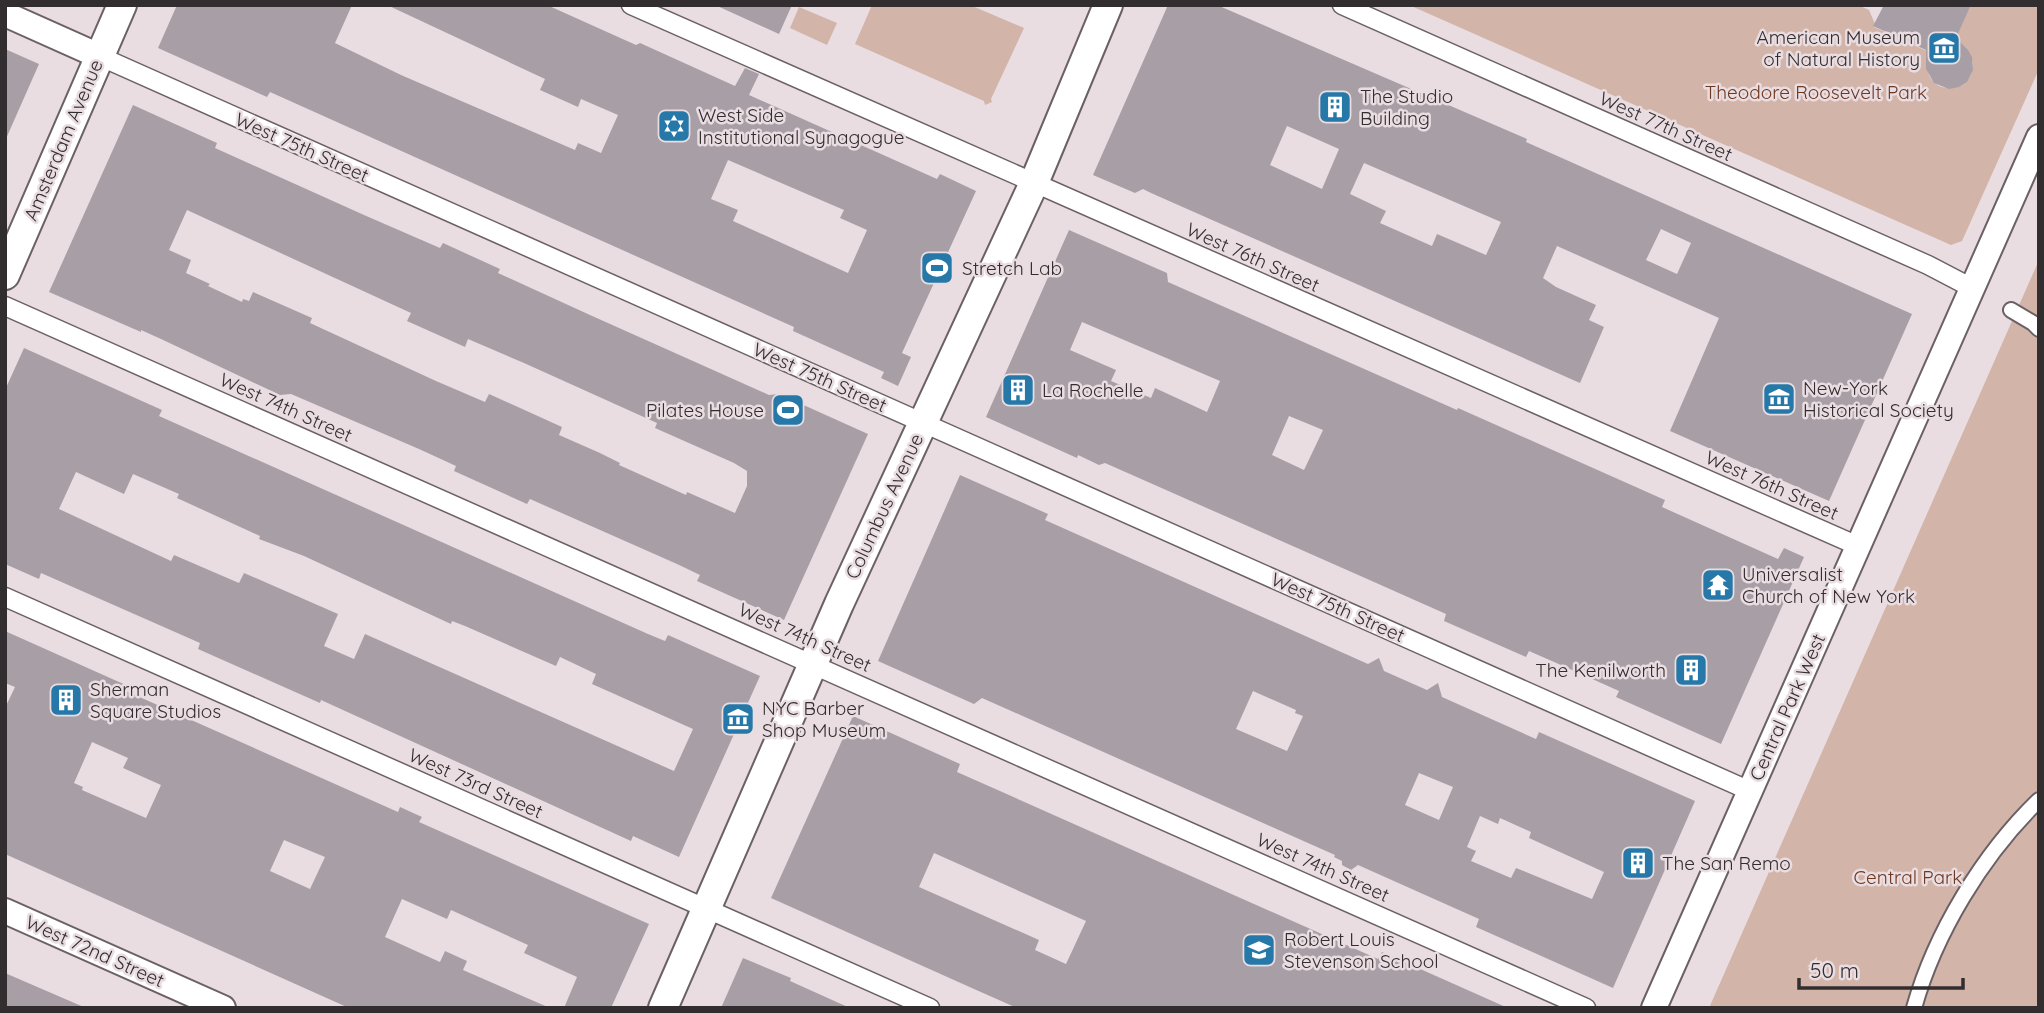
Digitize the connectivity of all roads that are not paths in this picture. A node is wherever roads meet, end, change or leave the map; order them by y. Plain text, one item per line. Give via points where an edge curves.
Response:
1 (122, 5) edge
2 (631, 5) edge
3 (1108, 5) edge
4 (1342, 5) edge
5 (5, 14) edge
6 (99, 57) junction
7 (2039, 137) edge
8 (1034, 183) junction
9 (5, 275) edge
10 (1972, 289) junction
11 (5, 306) edge
12 (2011, 310) dead end
13 (2036, 326) edge
14 (922, 422) junction
15 (1858, 546) junction
16 (5, 597) edge
17 (813, 663) junction
18 (1750, 791) junction
19 (2039, 800) edge
20 (706, 908) junction
21 (5, 911) edge
22 (223, 1008) edge
23 (663, 1008) edge
24 (930, 1008) edge
25 (1586, 1008) edge
26 (1654, 1008) edge
27 (1914, 1008) edge

1 - 6 main road, Amsterdam Avenue
2 - 8 street, West 76th Street
3 - 8 main road, Columbus Avenue
4 - 10 street, West 77th Street
5 - 6 main road, West 75th Street
6 - 9 main road, Amsterdam Avenue
6 - 14 street, West 75th Street
7 - 10 main road, Central Park West
8 - 14 main road, Columbus Avenue
8 - 15 street, West 76th Street
10 - 15 main road, Central Park West
11 - 17 street, West 74th Street
12 - 13 street
14 - 17 main road, Columbus Avenue
14 - 18 street, West 75th Street
15 - 18 main road, Central Park West
16 - 20 street, West 73rd Street
17 - 20 main road, Columbus Avenue
17 - 25 street, West 74th Street
18 - 26 main road, Central Park West
19 - 27 street via 1990,858 1953,914
20 - 23 main road, Columbus Avenue
20 - 24 street, West 73rd Street
21 - 22 main road, West 72nd Street

